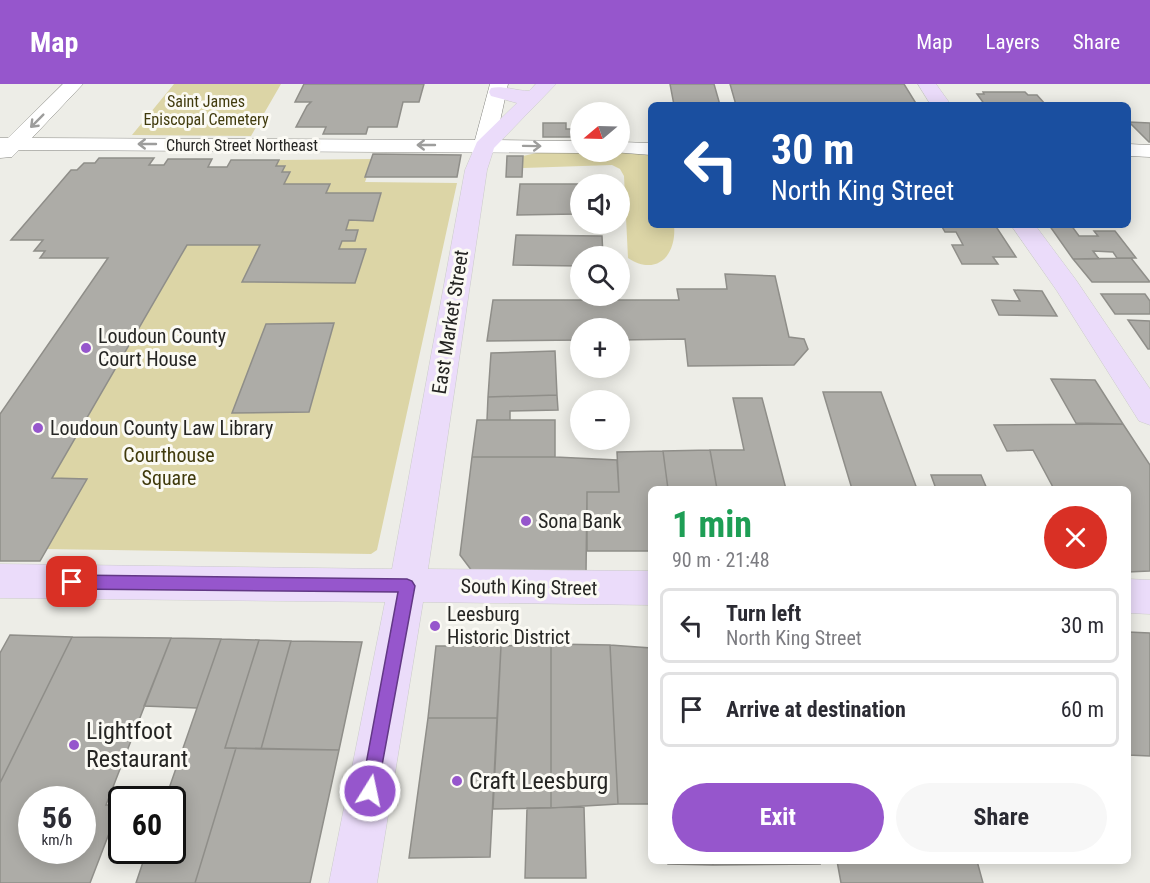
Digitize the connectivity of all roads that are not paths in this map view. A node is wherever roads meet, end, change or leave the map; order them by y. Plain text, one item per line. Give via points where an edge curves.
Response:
1 (74, 84) edge
2 (927, 84) edge
3 (498, 88) edge
4 (541, 91) edge
5 (939, 102) edge
6 (7, 144) edge
7 (484, 146) junction
8 (570, 147) edge
9 (630, 148) edge
10 (648, 149) edge
11 (1131, 150) edge
12 (1150, 151) edge
13 (0, 159) edge
14 (1025, 228) edge
15 (1150, 413) edge
16 (0, 581) edge
17 (407, 586) junction
18 (648, 588) edge
19 (1131, 596) edge
20 (1150, 597) edge
21 (353, 883) edge

1 -> 6 street
2 - 5 main road
3 - 4 main road via 515,97
3 - 7 street
4 - 7 main road, East Market Street
7 -> 6 street, Church Street Northeast
6 - 13 street
7 -> 8 street, Church Street Northeast
7 - 17 main road, East Market Street via 474,180
9 - 10 street
11 - 12 street
14 - 15 main road
16 - 17 main road, South King Street
17 - 18 main road, South King Street
17 - 21 main road, East Market Street
19 - 20 main road

